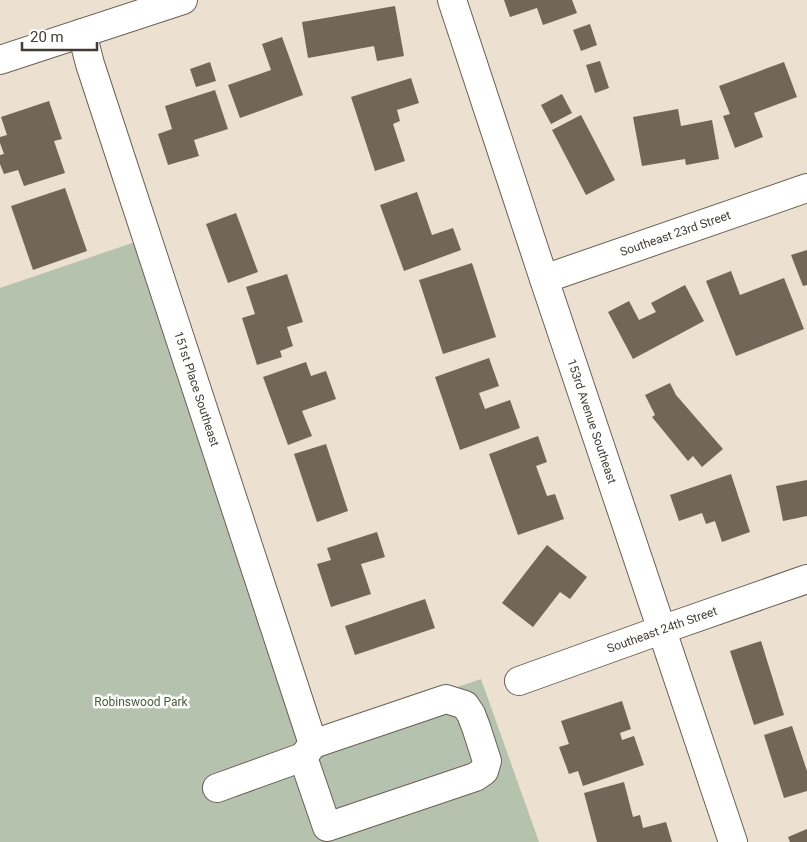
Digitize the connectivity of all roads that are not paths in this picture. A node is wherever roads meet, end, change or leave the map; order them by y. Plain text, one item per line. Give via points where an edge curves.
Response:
1 (183, 0) edge
2 (452, 0) edge
3 (82, 33) junction
4 (0, 60) edge
5 (807, 188) edge
6 (544, 279) junction
7 (807, 579) edge
8 (661, 630) junction
9 (520, 681) dead end
10 (308, 751) junction
11 (217, 788) dead end
12 (733, 842) edge

1 - 3 street
2 - 6 street, 153rd Avenue Southeast
3 - 4 street
3 - 10 street, 151st Place Southeast
5 - 6 street, Southeast 23rd Street
6 - 8 street, 153rd Avenue Southeast
7 - 8 street, Southeast 24th Street
8 - 9 street, Southeast 24th Street
8 - 12 street, 153rd Avenue Southeast
10 - 10 street, 151st Place Southeast via 446,699 465,705 471,714 487,761 484,771 475,777 327,828
10 - 11 street

